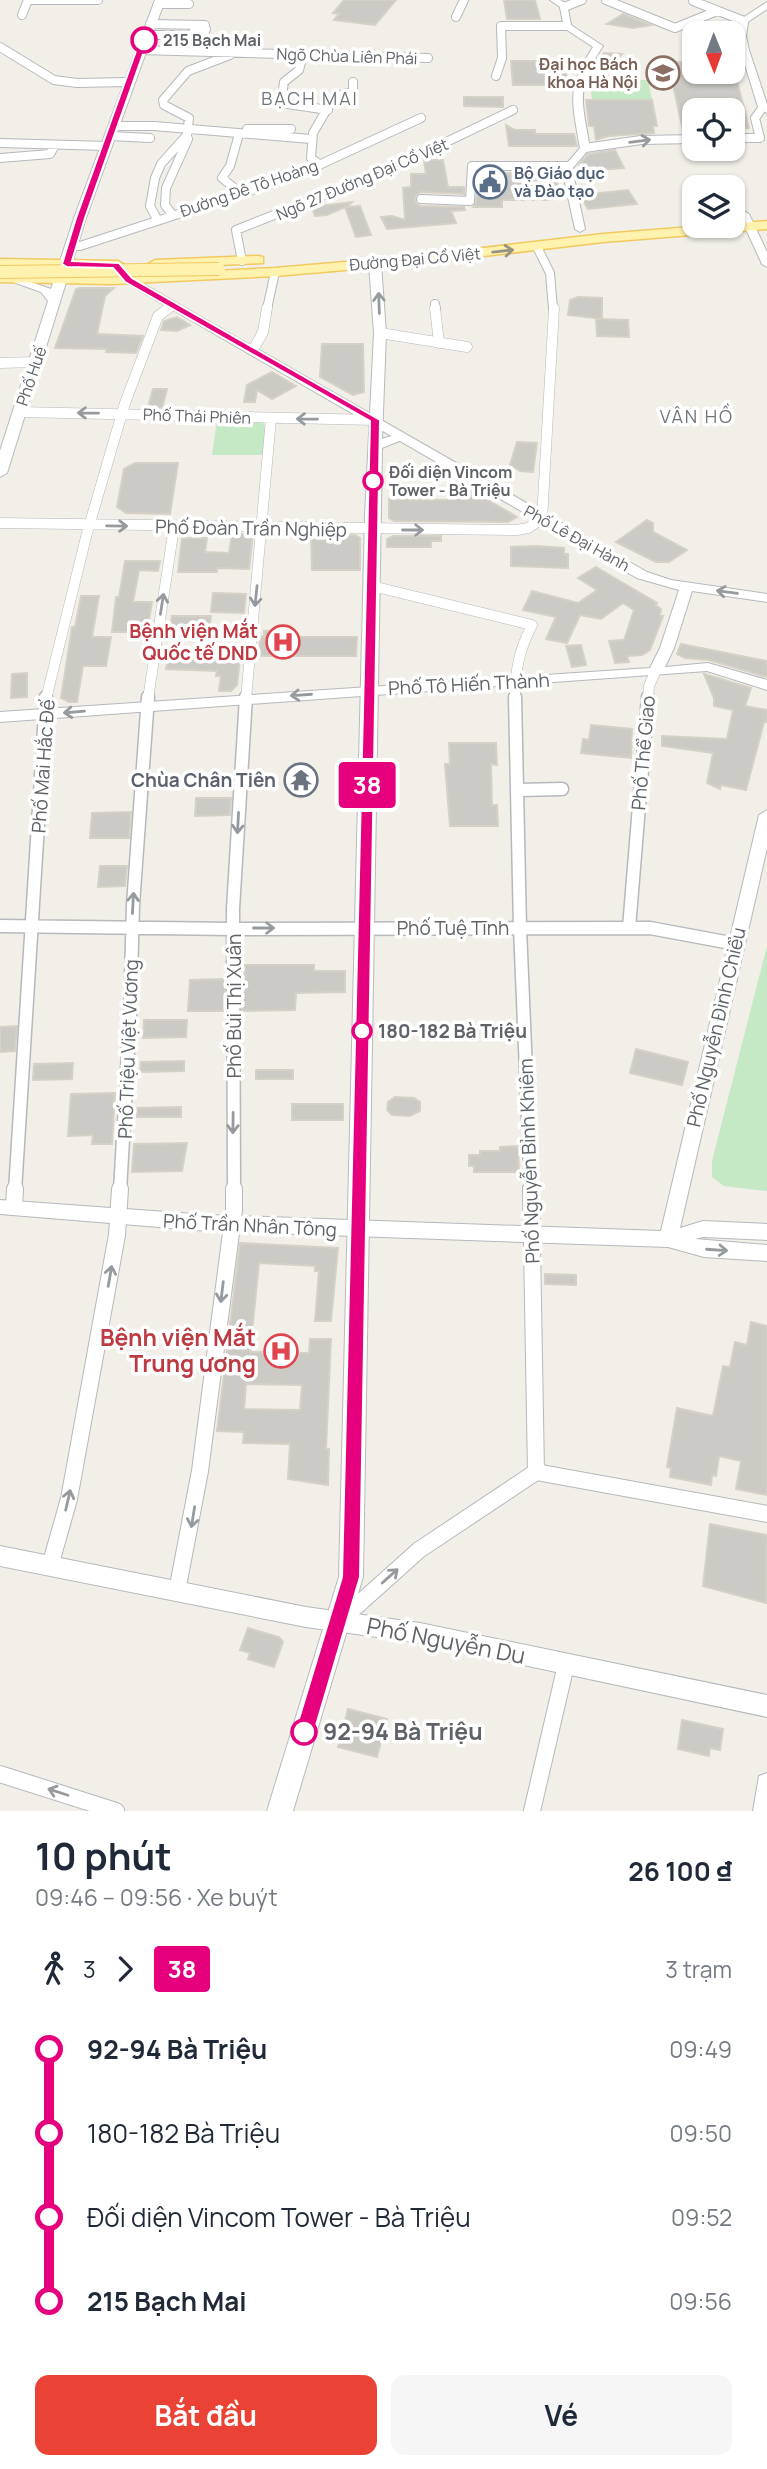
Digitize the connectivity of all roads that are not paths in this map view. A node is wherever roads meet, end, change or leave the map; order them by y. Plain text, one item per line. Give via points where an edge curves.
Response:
1 (28, 0) edge
2 (98, 0) edge
3 (464, 0) edge
4 (554, 0) edge
5 (582, 0) edge
6 (606, 0) edge
7 (696, 0) edge
8 (159, 2) edge
9 (189, 4) dead end
10 (767, 5) edge
11 (564, 7) junction
12 (717, 11) junction
13 (22, 15) dead end
14 (456, 17) dead end
15 (744, 21) joint
16 (150, 24) junction
17 (567, 26) junction
18 (146, 35) junction
19 (0, 47) edge
20 (141, 50) junction
21 (241, 52) junction
22 (303, 55) junction
23 (746, 56) edge
24 (428, 58) dead end
25 (496, 76) dead end
26 (128, 82) junction
27 (353, 82) dead end
28 (765, 108) edge
29 (328, 110) junction
30 (513, 110) dead end
31 (421, 118) dead end
32 (291, 129) dead end
33 (188, 134) junction
34 (239, 134) junction
35 (110, 136) junction
36 (150, 138) dead end
37 (745, 138) edge
38 (311, 139) junction
39 (682, 139) edge
40 (0, 143) edge
41 (55, 145) junction
42 (585, 148) junction
43 (0, 158) edge
44 (320, 165) junction
45 (569, 166) junction
46 (239, 192) junction
47 (421, 199) dead end
48 (767, 212) edge
49 (172, 214) junction
50 (745, 218) edge
51 (157, 219) junction
52 (745, 219) edge
53 (682, 220) edge
54 (745, 222) edge
55 (767, 225) edge
56 (682, 227) edge
57 (580, 229) junction
58 (72, 246) junction
59 (537, 247) junction
60 (466, 249) junction
61 (345, 255) junction
62 (242, 261) junction
63 (382, 263) junction
64 (67, 264) junction
65 (767, 264) edge
66 (116, 265) junction
67 (269, 269) junction
68 (171, 271) junction
69 (1, 272) edge
70 (63, 280) junction
71 (129, 280) junction
72 (153, 294) junction
73 (55, 303) junction
74 (435, 304) dead end
75 (172, 305) junction
76 (380, 333) junction
77 (439, 343) junction
78 (467, 348) dead end
79 (253, 350) junction
80 (36, 362) junction
81 (0, 363) edge
82 (19, 412) junction
83 (122, 414) junction
84 (271, 418) junction
85 (375, 420) junction
86 (402, 437) junction
87 (375, 446) junction
88 (0, 473) edge
89 (542, 519) junction
90 (0, 523) edge
91 (90, 525) junction
92 (174, 527) junction
93 (262, 528) junction
94 (372, 529) junction
95 (372, 586) junction
96 (687, 586) junction
97 (767, 598) edge
98 (656, 670) junction
99 (516, 681) junction
100 (767, 685) edge
101 (369, 690) junction
102 (246, 699) junction
103 (147, 706) junction
104 (46, 715) junction
105 (0, 717) edge
106 (562, 789) dead end
107 (519, 790) junction
108 (767, 816) edge
109 (0, 926) edge
110 (33, 927) junction
111 (133, 928) junction
112 (365, 928) junction
113 (520, 928) junction
114 (629, 928) junction
115 (233, 929) junction
116 (736, 944) junction
117 (7, 1207) edge
118 (119, 1216) junction
119 (231, 1224) junction
120 (358, 1229) junction
121 (767, 1232) edge
122 (532, 1235) junction
123 (668, 1239) junction
124 (767, 1253) edge
125 (536, 1472) junction
126 (767, 1514) edge
127 (0, 1556) edge
128 (50, 1566) junction
129 (177, 1591) junction
130 (339, 1622) junction
131 (566, 1665) junction
132 (767, 1706) edge
133 (0, 1774) edge
134 (767, 1784) edge
135 (117, 1811) edge
136 (279, 1811) edge
137 (532, 1811) edge
138 (764, 1811) edge

1 - 2 street
1 - 13 street
3 - 14 street
4 - 11 street
5 - 11 street
6 - 12 street via 675,28
7 - 12 street
8 - 9 street
8 - 16 main road, Phố Huế
10 - 15 street
11 - 17 street
12 - 15 street
16 - 18 main road, Phố Huế
16 - 18 street via 209,27 192,35
17 - 25 street via 501,26 502,58
17 - 42 street via 598,46 583,69 576,96
18 - 20 main road, Phố Huế
19 - 26 street via 54,80
20 - 21 street, Ngõ Chùa Liên Phái
20 - 26 main road, Phố Huế
21 - 22 street, Ngõ Chùa Liên Phái
21 - 33 street via 188,71 163,100 164,105 189,118
22 - 24 street, Ngõ Chùa Liên Phái
22 - 29 street via 299,71 284,82 281,103
23 - 28 street
26 - 35 main road, Phố Huế
27 - 29 street via 353,91 334,97
28 - 37 street via 754,118 760,138
29 - 38 street
30 - 62 street, Ngõ 27 Đường Đại Cồ Việt via 390,169 236,230
31 - 44 street, Đường Đê Tô Hoàng
32 - 33 street
33 - 34 street
33 - 35 street via 154,126
33 - 49 street via 184,157 165,193 164,205
33 - 51 street via 161,164 155,178 150,206
34 - 38 street
34 - 46 street via 222,178
35 - 36 street
35 - 41 street
35 - 58 main road, Phố Huế
38 - 44 street via 312,158
42 -> 39 street
40 - 41 street
41 - 43 street via 50,154
42 - 45 street
44 - 46 street, Đường Đê Tô Hoàng
45 - 47 street via 472,166 470,201
45 - 57 street
46 - 49 street, Đường Đê Tô Hoàng
48 - 50 main road, Đường Đại Cồ Việt
49 - 51 street, Đường Đê Tô Hoàng
51 - 58 street, Đường Đê Tô Hoàng
52 - 55 main road, Đường Đại Cồ Việt
53 - 57 main road, Đường Đại Cồ Việt
54 - 65 street
56 - 59 main road, Đường Đại Cồ Việt
57 - 60 main road, Đường Đại Cồ Việt
58 - 64 main road, Phố Huế
60 -> 59 main road, Đường Đại Cồ Việt
59 - 89 street via 555,293
60 - 61 main road, Đường Đại Cồ Việt
60 - 63 main road, Đường Đại Cồ Việt
61 - 62 main road, Đường Đại Cồ Việt
61 - 67 main road
62 - 68 main road, Đường Đại Cồ Việt
63 - 67 main road, Đường Đại Cồ Việt
76 -> 63 main road
64 - 66 main road, Đường Đại Cồ Việt
64 - 69 main road, Đường Đại Cồ Việt
64 - 70 main road, Phố Huế
66 - 68 main road, Đường Đại Cồ Việt
66 - 71 street, Phố Lê Đại Hành
67 - 68 main road, Đường Đại Cồ Việt
67 - 69 main road, bridge
67 - 79 street via 262,337
68 - 71 main road, Đường Đại Cồ Việt
68 - 72 main road
69 - 70 main road, Đường Đại Cồ Việt
69 - 73 main road via 45,289
70 - 71 main road, Đường Đại Cồ Việt
70 - 73 main road, Phố Huế
71 - 72 street, Phố Lê Đại Hành
72 - 75 street, Phố Lê Đại Hành
73 - 80 main road, Phố Huế
74 - 77 street
75 - 79 street, Phố Lê Đại Hành
75 - 83 street, Phố Mai Hắc Đế via 159,316
76 - 77 street
76 - 85 main road
77 - 78 street
79 - 85 street, Phố Lê Đại Hành
80 - 81 street
80 - 82 main road, Phố Huế
83 -> 82 street, Phố Thái Phiên
82 - 88 main road, Phố Huế
83 - 84 street, Phố Thái Phiên
83 - 91 street, Phố Mai Hắc Đế
85 -> 84 street, Phố Thái Phiên
84 - 93 street, Phố Bùi Thị Xuân
85 - 86 street, Phố Lê Đại Hành
85 - 87 main road
86 - 87 main road
86 - 89 street, Phố Lê Đại Hành
87 - 94 main road
94 -> 89 street, Phố Đoàn Trần Nghiệp via 517,530
89 - 96 street, Phố Lê Đại Hành via 642,575
90 - 91 street, Phố Đoàn Trần Nghiệp
91 -> 92 street, Phố Đoàn Trần Nghiệp
91 - 104 street, Phố Mai Hắc Đế via 46,699
92 - 93 street, Phố Đoàn Trần Nghiệp
103 -> 92 street, Phố Triệu Việt Vương
93 - 94 street, Phố Đoàn Trần Nghiệp
93 -> 102 street, Phố Bùi Thị Xuân
94 - 95 main road
95 - 99 street, Phố Nguyễn Bỉnh Khiêm via 530,623 516,663
95 - 101 main road
97 -> 96 street, Phố Lê Đại Hành
96 - 98 street, Phố Thể Giao
98 - 99 street, Phố Tô Hiến Thành
98 - 100 street, Phố Tô Hiến Thành via 718,669
98 - 114 street, Phố Thể Giao via 649,686
99 - 101 street, Phố Tô Hiến Thành
99 - 107 street, Phố Nguyễn Bỉnh Khiêm
101 -> 102 street, Phố Tô Hiến Thành
101 - 112 main road
102 - 103 street, Phố Tô Hiến Thành
102 -> 115 street, Phố Bùi Thị Xuân
103 -> 104 street, Phố Tô Hiến Thành
111 -> 103 street, Phố Triệu Việt Vương
104 - 105 street, Phố Tô Hiến Thành
104 - 110 street, Phố Mai Hắc Đế
106 - 107 street
107 - 113 street, Phố Nguyễn Bỉnh Khiêm
108 - 116 street, Phố Nguyễn Đình Chiểu
109 - 110 street, Phố Tuệ Tĩnh
110 - 111 street, Phố Tuệ Tĩnh
110 - 117 street, Phố Mai Hắc Đế
111 - 115 street, Phố Tuệ Tĩnh
111 - 118 street, Phố Triệu Việt Vương
112 - 113 street, Phố Tuệ Tĩnh
115 -> 112 street, Phố Tuệ Tĩnh
112 - 120 main road
113 - 114 street, Phố Tuệ Tĩnh
113 - 122 street, Phố Nguyễn Bỉnh Khiêm
114 - 116 street, Phố Tuệ Tĩnh
115 -> 119 street, Phố Bùi Thị Xuân
116 - 123 street, Phố Nguyễn Đình Chiểu
117 - 118 street, Phố Trần Nhân Tông
118 - 119 street, Phố Trần Nhân Tông
128 -> 118 street, Phố Triệu Việt Vương via 69,1499
119 - 120 street, Phố Trần Nhân Tông
119 -> 129 street, Phố Bùi Thị Xuân via 200,1471
120 - 122 street, Phố Trần Nhân Tông
120 - 130 main road via 351,1577
121 - 123 street, Phố Trần Nhân Tông via 703,1229
122 - 123 street, Phố Trần Nhân Tông
122 - 125 street, Phố Nguyễn Bỉnh Khiêm
123 -> 124 street, Phố Trần Nhân Tông via 704,1249
125 - 126 street
130 -> 125 street via 419,1550
127 - 128 street, Phố Nguyễn Du
128 - 129 street, Phố Nguyễn Du
129 - 130 street, Phố Nguyễn Du
130 - 131 street, Phố Nguyễn Du via 420,1633
130 - 136 main road
131 - 132 street, Phố Nguyễn Du
131 - 137 street
135 -> 133 street
134 - 138 street

